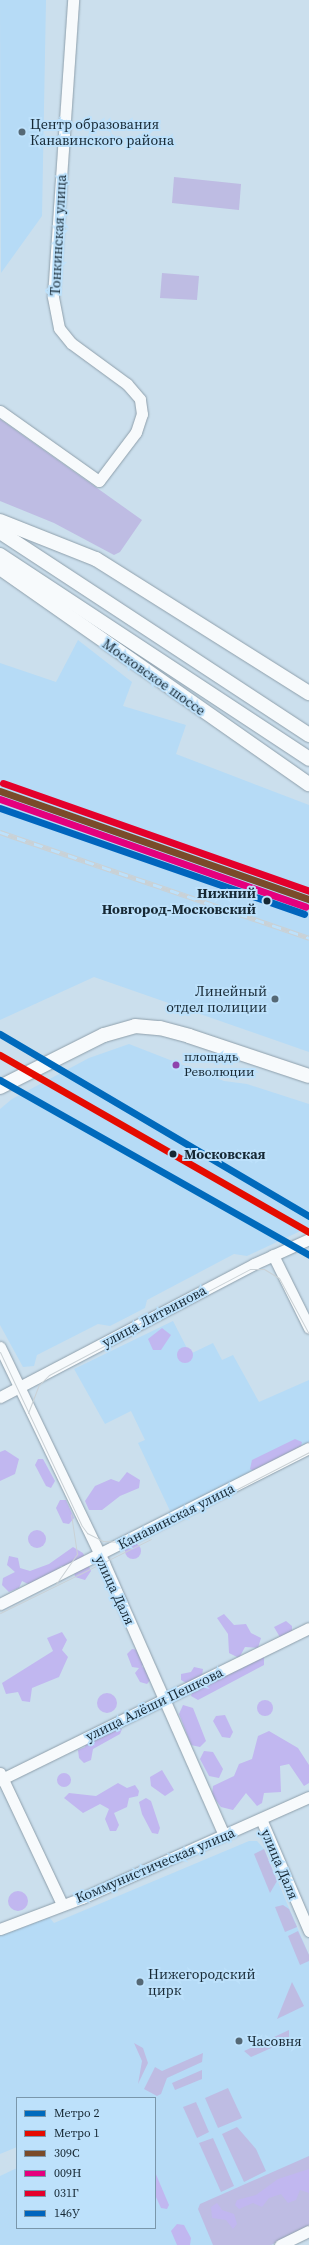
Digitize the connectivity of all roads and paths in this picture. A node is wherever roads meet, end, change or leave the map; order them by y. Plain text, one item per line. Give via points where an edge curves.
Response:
1 (73, 0) edge
2 (0, 410) edge
3 (0, 521) edge
4 (0, 532) edge
5 (0, 555) edge
6 (0, 568) edge
7 (309, 693) edge
8 (309, 735) edge
9 (304, 756) edge
10 (309, 784) edge
11 (309, 1076) edge
12 (0, 1087) edge
13 (309, 1239) edge
14 (273, 1255) junction
15 (309, 1328) edge
16 (0, 1346) edge
17 (18, 1386) junction
18 (0, 1397) edge
19 (309, 1448) edge
20 (98, 1556) junction
21 (0, 1604) edge
22 (309, 1628) edge
23 (165, 1699) junction
24 (1, 1777) edge
25 (309, 1797) edge
26 (261, 1819) junction
27 (224, 1835) junction
28 (62, 1904) junction
29 (306, 1916) edge
30 (0, 1929) edge
31 (309, 1931) edge
32 (309, 2231) edge
33 (280, 2245) edge

1 - 2 street, Тонкинская улица via 52,296 59,328 72,343 127,384 140,399 142,414 136,432 99,481
3 - 7 main road via 96,559
4 - 8 main road
5 - 9 main road
6 - 10 main road, Московское шоссе
11 - 12 main road via 181,1034 135,1026 104,1035
13 - 14 street, улица Литвинова
14 - 15 street
14 - 17 street, улица Литвинова
16 - 17 street, улица Даля
17 - 18 street, улица Литвинова
17 - 20 street, улица Даля
19 - 20 street, Канавинская улица
20 - 21 street, Канавинская улица
20 - 23 street, улица Даля
22 - 23 street, улица Алёши Пешкова
23 - 24 street, улица Алёши Пешкова
23 - 27 street, улица Даля
24 - 28 street
25 - 26 street, Коммунистическая улица
26 - 27 street, Коммунистическая улица
26 - 29 street, улица Даля
27 - 28 street, Коммунистическая улица
28 - 30 street, Коммунистическая улица
29 - 31 street, улица Даля
32 - 33 street

